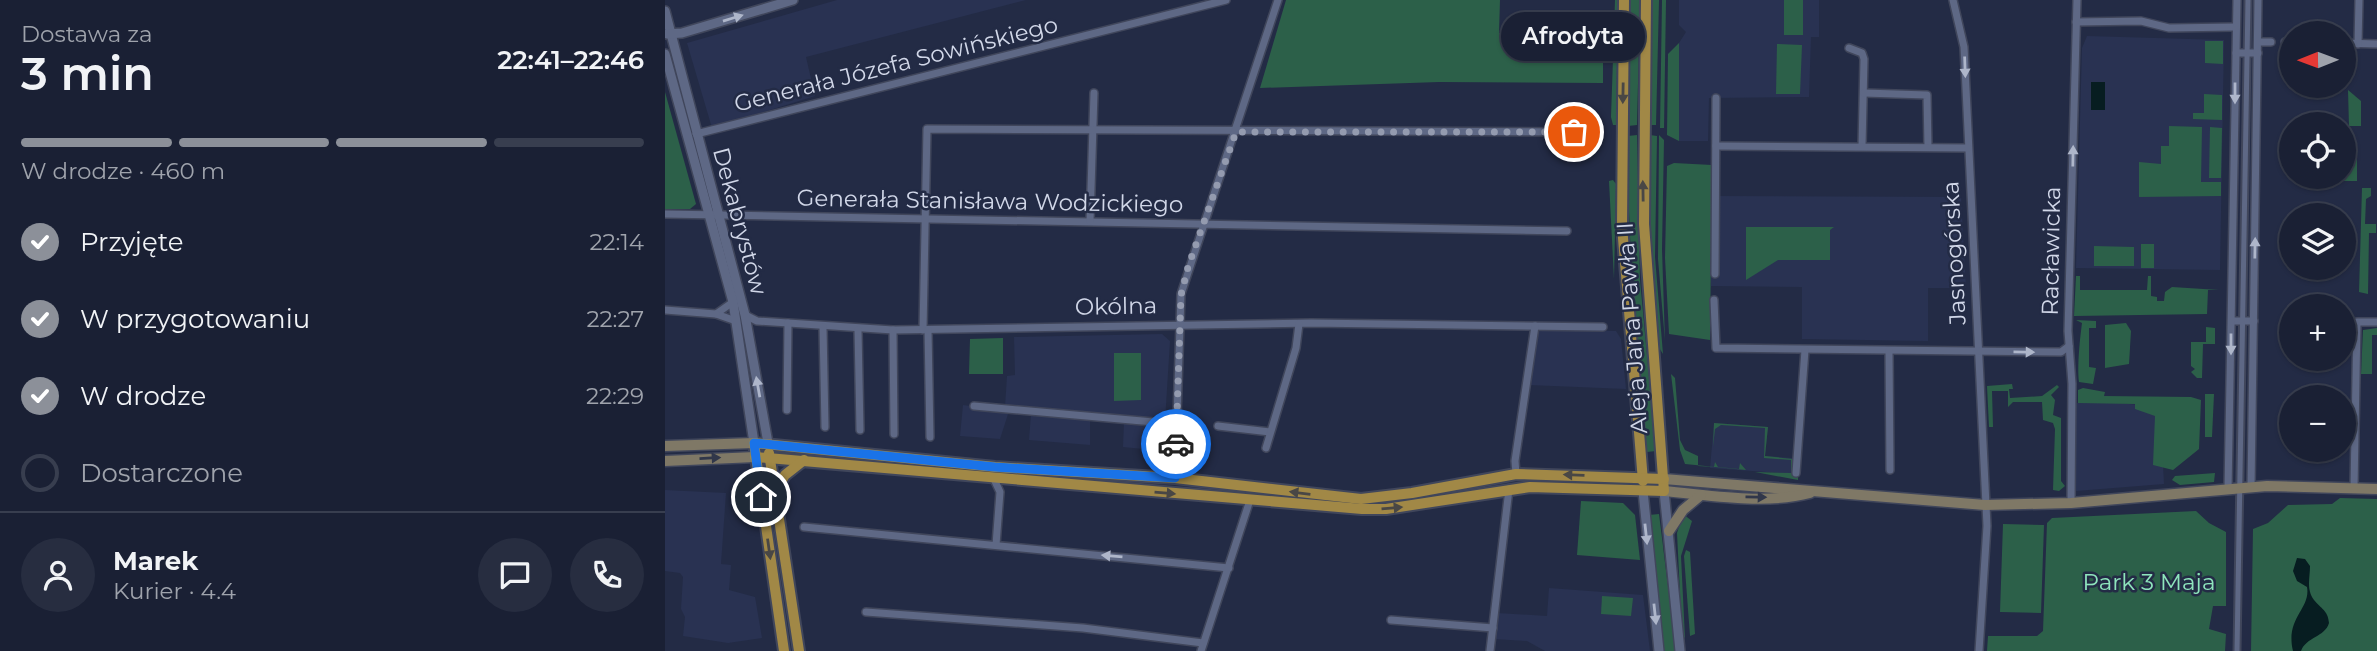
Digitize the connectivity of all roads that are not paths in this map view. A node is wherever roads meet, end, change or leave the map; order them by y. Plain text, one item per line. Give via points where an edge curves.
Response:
1 (793, 0) edge
2 (1226, 0) edge
3 (1278, 0) edge
4 (1624, 0) edge
5 (1646, 0) edge
6 (1953, 0) edge
7 (2077, 0) edge
8 (2237, 0) edge
9 (2248, 0) edge
10 (2258, 0) edge
11 (2359, 0) edge
12 (665, 11) edge
13 (2076, 22) junction
14 (2235, 27) junction
15 (668, 34) edge
16 (2258, 42) junction
17 (2271, 42) dead end
18 (2358, 44) joint
19 (2377, 44) edge
20 (1849, 48) dead end
21 (2235, 53) junction
22 (2247, 53) junction
23 (2258, 53) junction
24 (665, 54) edge
25 (1094, 93) dead end
26 (1864, 93) junction
27 (1716, 98) dead end
28 (1094, 132) junction
29 (1236, 132) junction
30 (1596, 132) dead end
31 (696, 134) junction
32 (1716, 146) junction
33 (1862, 146) junction
34 (1928, 147) junction
35 (1968, 148) junction
36 (665, 214) edge
37 (714, 215) junction
38 (925, 219) junction
39 (1090, 221) junction
40 (1203, 223) junction
41 (1567, 231) dead end
42 (1715, 274) dead end
43 (1714, 300) dead end
44 (733, 302) junction
45 (665, 310) edge
46 (716, 314) junction
47 (745, 315) junction
48 (736, 321) junction
49 (757, 321) junction
50 (2232, 321) junction
51 (2242, 321) junction
52 (2254, 321) junction
53 (2377, 322) edge
54 (788, 323) junction
55 (1178, 324) junction
56 (1299, 324) junction
57 (1535, 326) junction
58 (823, 327) junction
59 (1603, 327) dead end
60 (858, 330) junction
61 (893, 330) junction
62 (925, 330) junction
63 (748, 331) junction
64 (2069, 346) junction
65 (1805, 350) junction
66 (1889, 351) junction
67 (1977, 351) junction
68 (974, 407) dead end
69 (787, 410) dead end
70 (1176, 424) junction
71 (1218, 426) dead end
72 (825, 427) dead end
73 (860, 430) dead end
74 (1270, 432) junction
75 (894, 434) dead end
76 (930, 437) dead end
77 (754, 443) junction
78 (768, 443) junction
79 (665, 446) edge
80 (1266, 448) dead end
81 (755, 457) junction
82 (769, 457) junction
83 (804, 460) junction
84 (665, 461) edge
85 (1889, 470) dead end
86 (1796, 473) dead end
87 (1516, 474) junction
88 (993, 477) junction
89 (1642, 477) junction
90 (1175, 478) junction
91 (1013, 479) junction
92 (1664, 479) junction
93 (2251, 488) junction
94 (2354, 488) junction
95 (1509, 489) junction
96 (2234, 489) junction
97 (2377, 489) edge
98 (1643, 491) junction
99 (1664, 491) junction
100 (775, 492) junction
101 (1000, 492) junction
102 (1811, 493) junction
103 (1701, 495) junction
104 (1250, 500) junction
105 (2071, 503) junction
106 (1985, 505) junction
107 (804, 527) dead end
108 (1668, 531) junction
109 (996, 545) junction
110 (1229, 568) junction
111 (866, 612) dead end
112 (1391, 620) dead end
113 (1493, 628) junction
114 (1202, 647) edge
115 (785, 651) edge
116 (799, 651) edge
117 (1490, 651) edge
118 (1659, 651) edge
119 (1680, 651) edge
120 (1979, 651) edge
121 (2237, 651) edge

15 -> 1 street
2 - 31 street, Generała Józefa Sowińskiego
3 - 29 street
4 -> 89 main road, Aleja Jana Pawła II via 1622,226
92 -> 5 main road, Aleja Jana Pawła II via 1646,274
6 -> 35 street, Jasnogórska via 1963,36
7 - 13 street, Racławicka
8 - 14 street
9 - 22 street
10 - 16 street
11 - 18 street
12 - 15 street, Dekabrystów
13 - 14 street
64 -> 13 street, Racławicka
14 - 21 street
15 - 31 street, Dekabrystów
16 - 17 street
16 - 23 street
18 - 19 street
20 - 26 street via 1863,55
21 - 22 street
21 -> 50 street
22 - 23 street
22 - 51 street
52 -> 23 street
24 - 37 street, Dekabrystów
25 - 28 street
26 - 33 street
26 - 34 street via 1927,95
27 - 32 street
28 - 29 street
28 - 38 street via 927,129
28 - 39 street
29 - 30 street
29 - 40 street
31 - 37 street, Dekabrystów
32 - 33 street
32 - 42 street
33 - 34 street
34 - 35 street
35 - 67 street, Jasnogórska
36 - 37 street, Generała Stanisława Wodzickiego
37 - 38 street, Generała Stanisława Wodzickiego
37 - 44 street, Dekabrystów
37 - 47 street, Dekabrystów
38 - 39 street, Generała Stanisława Wodzickiego
38 - 62 street
39 - 40 street, Generała Stanisława Wodzickiego
40 - 41 street, Generała Stanisława Wodzickiego
40 - 55 street via 1188,267
43 - 65 street via 1716,348
44 - 46 street
44 - 48 street, Dekabrystów
45 - 46 street
46 - 48 street
47 - 49 street, Okólna
47 - 63 street, Dekabrystów
48 - 77 street, Dekabrystów
49 - 54 street, Okólna
49 - 63 street
50 - 51 street
50 -> 96 street
51 - 52 street
51 - 96 street
52 - 93 street
53 - 94 street via 2357,323
54 - 58 street, Okólna
54 - 69 street
55 - 56 street, Okólna
55 - 62 street, Okólna
55 - 70 street
56 - 57 street, Okólna
56 - 74 street
57 - 59 street, Okólna
57 - 87 street
58 - 60 street, Okólna
58 - 72 street
60 - 61 street, Okólna
60 - 73 street
61 - 62 street, Okólna
61 - 75 street
62 - 76 street
78 -> 63 street, Dekabrystów
67 -> 64 street via 2061,352
64 - 105 street, Racławicka via 2073,384
65 - 66 street
65 - 86 street
66 - 67 street
66 - 85 street
67 - 106 street, Jasnogórska
68 - 70 street
70 - 90 street
71 - 74 street
74 - 80 street
77 - 78 main road
77 - 79 main road
77 - 81 main road
78 - 82 main road
78 - 90 main road via 995,467
81 - 82 main road
84 -> 81 main road
81 -> 115 main road
82 - 83 main road
82 - 100 main road
83 - 88 main road
83 - 100 main road via 785,475
89 -> 87 main road
87 -> 90 main road via 1361,499
88 - 91 main road
88 - 101 street
89 - 92 main road
89 - 98 main road, Aleja Jana Pawła II
91 - 101 street
91 -> 104 main road
92 - 99 main road, Aleja Jana Pawła II
92 - 102 main road via 1798,488
93 - 94 main road
93 - 96 main road
94 - 97 main road
95 - 98 main road
104 -> 95 main road via 1386,509
95 - 113 street
96 - 105 main road
96 - 121 street
98 - 99 main road
98 -> 118 street, Aleja Jana Pawła II
99 - 103 main road
99 - 108 street, Aleja Jana Pawła II
100 - 116 main road
101 - 109 street
103 -> 102 main road via 1786,497
102 - 106 main road
103 - 108 main road
104 - 110 street
105 - 106 main road
106 - 120 street, Jasnogórska
107 - 109 street
108 - 119 street, Aleja Jana Pawła II
110 -> 109 street
110 - 114 street
111 - 114 street via 1083,628
112 - 113 street
113 - 117 street

